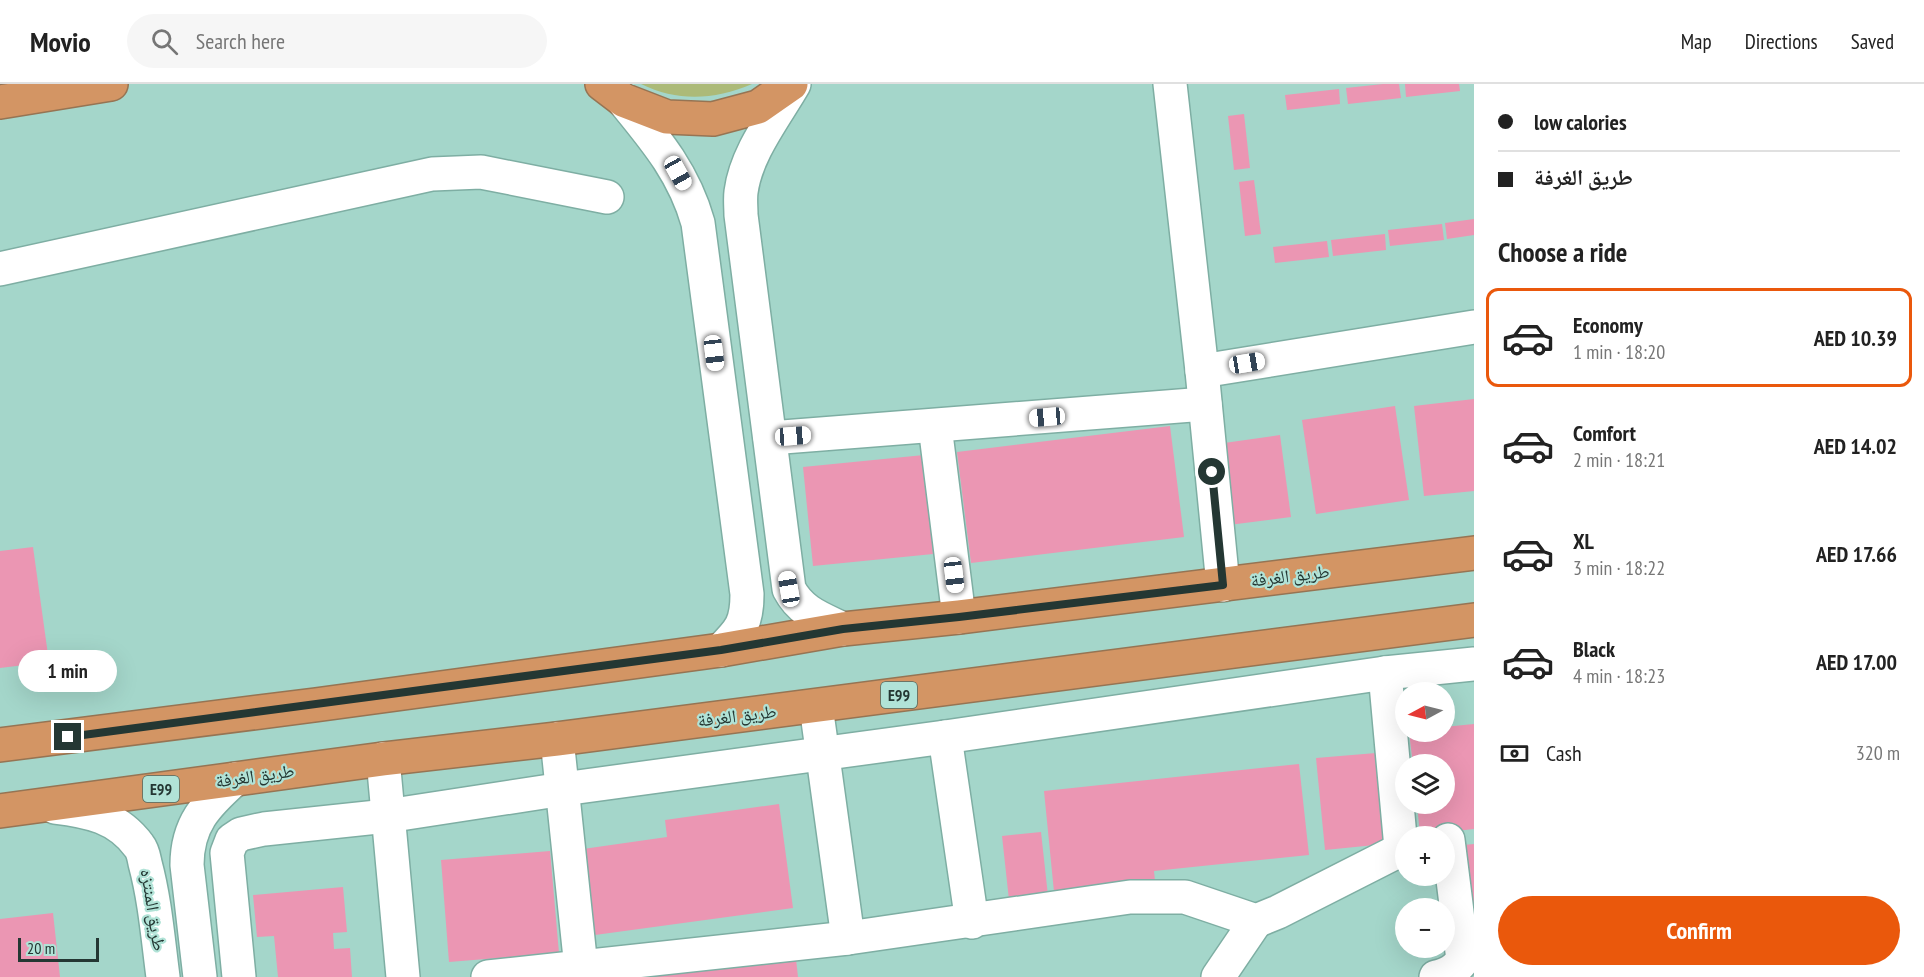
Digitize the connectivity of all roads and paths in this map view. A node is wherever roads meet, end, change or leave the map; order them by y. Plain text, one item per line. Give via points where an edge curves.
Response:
1 (111, 84) edge
2 (793, 84) edge
3 (1170, 84) edge
4 (612, 92) edge
5 (0, 102) edge
6 (607, 197) dead end
7 (0, 269) edge
8 (1474, 327) edge
9 (1202, 371) junction
10 (1205, 404) junction
11 (935, 426) junction
12 (770, 438) junction
13 (1474, 553) edge
14 (1223, 585) junction
15 (959, 617) junction
16 (1474, 620) edge
17 (843, 629) junction
18 (721, 650) junction
19 (1474, 664) edge
20 (1385, 674) junction
21 (816, 706) junction
22 (945, 737) junction
23 (556, 739) junction
24 (0, 745) edge
25 (823, 754) junction
26 (384, 759) junction
27 (235, 779) junction
28 (563, 789) junction
29 (41, 806) junction
30 (0, 812) edge
31 (387, 816) junction
32 (1401, 826) edge
33 (1455, 839) edge
34 (1395, 852) edge
35 (1256, 921) junction
36 (972, 922) junction
37 (848, 939) junction
38 (582, 972) edge
39 (163, 977) edge
40 (200, 977) edge
41 (238, 977) edge
42 (403, 977) edge
43 (489, 977) edge
44 (1218, 977) edge
45 (1436, 977) edge

1 - 5 highway
2 - 4 highway via 758,106 713,119 666,117
2 - 12 street via 757,147 741,193
3 - 9 street
4 - 18 street via 667,154 688,192 698,223 747,594 747,615 737,634
6 - 7 street via 481,172 432,174
8 - 9 street
9 - 10 street
10 - 11 street
10 - 14 street
11 - 12 street
11 - 15 street
12 - 17 street via 789,589 795,602 811,614
13 - 14 highway, طريق الغرفة
14 - 15 highway, طريق الغرفة
15 - 17 highway, طريق الغرفة
16 - 21 highway, طريق الغرفة / E99
17 - 18 highway, طريق الغرفة
18 - 24 highway, طريق الغرفة
19 - 20 street
20 - 22 street
20 - 32 street
21 - 23 highway, طريق الغرفة / E99
21 - 25 street
22 - 25 street
22 - 36 street
23 - 26 highway, طريق الغرفة / E99
23 - 28 street
25 - 28 street
25 - 37 street
26 - 27 highway, طريق الغرفة / E99
26 - 31 street
27 - 29 highway, طريق الغرفة / E99
27 - 40 street, طريق المنتزه via 200,814 187,846
28 - 31 street
28 - 38 street
29 - 30 highway, طريق الغرفة / E99
29 - 39 street, طريق المنتزه via 104,816 141,848
31 - 41 street via 264,828 232,840 227,853
31 - 42 street
33 - 45 street via 1463,960 1456,970
34 - 35 street
35 - 36 street via 1185,897 1130,897
35 - 44 street
36 - 37 street
37 - 38 street
38 - 43 street

